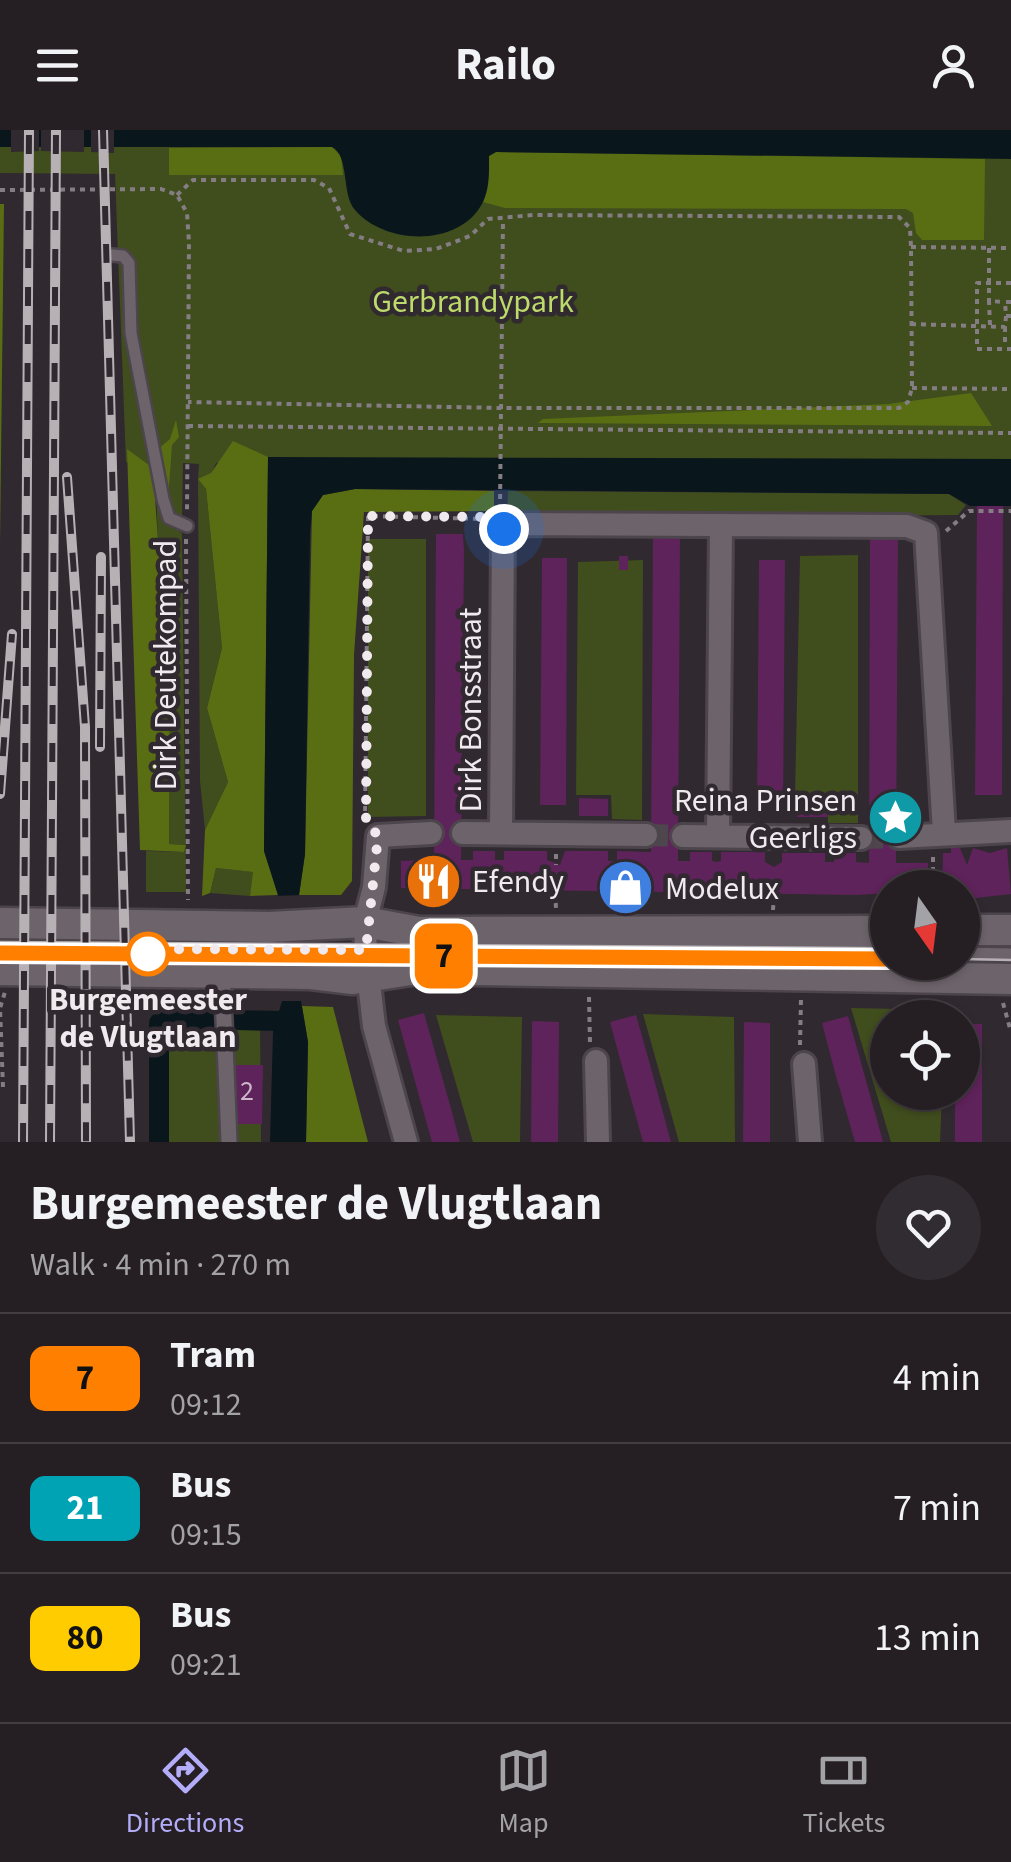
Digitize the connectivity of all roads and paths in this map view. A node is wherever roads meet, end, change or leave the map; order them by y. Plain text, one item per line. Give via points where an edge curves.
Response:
1 (177, 195) dead end
2 (503, 216) junction
3 (911, 247) junction
4 (989, 248) junction
5 (1011, 248) edge
6 (112, 256) dead end
7 (989, 282) junction
8 (1011, 283) edge
9 (990, 301) junction
10 (1008, 302) edge
11 (1008, 316) edge
12 (912, 324) junction
13 (976, 326) junction
14 (990, 326) junction
15 (1005, 327) junction
16 (1008, 349) edge
17 (912, 388) junction
18 (1011, 388) edge
19 (188, 402) dead end
20 (502, 408) junction
21 (502, 429) junction
22 (1011, 434) edge
23 (1011, 511) edge
24 (502, 518) junction
25 (960, 523) dead end
26 (187, 526) junction
27 (720, 526) junction
28 (1011, 831) edge
29 (501, 832) junction
30 (432, 833) dead end
31 (463, 833) dead end
32 (939, 834) junction
33 (646, 835) tunnel mouth
34 (378, 836) junction
35 (683, 836) tunnel mouth
36 (718, 836) junction
37 (900, 837) tunnel mouth
38 (861, 838) tunnel mouth
39 (936, 870) edge
40 (555, 893) dead end
41 (774, 894) dead end
42 (188, 903) dead end
43 (556, 912) dead end
44 (773, 913) dead end
45 (0, 922) edge
46 (980, 930) edge
47 (1011, 930) edge
48 (870, 931) edge
49 (0, 948) edge
50 (92, 948) junction
51 (269, 950) junction
52 (311, 950) junction
53 (366, 950) junction
54 (870, 953) edge
55 (980, 954) edge
56 (1011, 954) edge
57 (222, 972) junction
58 (3, 981) edge
59 (1006, 988) edge
60 (589, 992) dead end
61 (801, 994) dead end
62 (1011, 1032) edge
63 (596, 1061) joint
64 (804, 1064) joint
65 (2, 1087) dead end
66 (228, 1141) edge
67 (406, 1142) edge
68 (598, 1142) edge
69 (810, 1142) edge

1 - 2 path via 193,180 314,180 329,188 350,234 404,251 436,249
2 - 3 path via 899,216 910,228
2 - 20 path
3 - 4 path
3 - 12 path
4 - 5 path
4 - 7 path
6 - 26 lane via 129,263 131,333 163,499 170,518
7 - 8 path
7 - 9 path
7 - 13 path via 976,283
9 - 10 path
9 - 14 path
10 - 11 path
11 - 15 path
12 - 13 path
12 - 17 path
13 - 14 path
13 - 16 path via 976,348
14 - 15 path
15 - 16 path
17 - 18 path
17 - 20 path via 899,408
19 - 20 path
20 - 21 path
21 - 22 path
21 - 24 path
21 - 26 path, Dirk Deutekompad via 188,426
23 - 25 path via 969,511
24 - 27 street via 514,524
24 - 29 street, Dirk Bonsstraat
24 - 34 path via 368,516 366,821
26 - 42 path, Dirk Deutekompad
27 - 32 street via 908,526 926,534
27 - 36 street
28 - 32 street
29 - 31 street
29 - 33 street
30 - 34 street
32 - 37 street
32 - 39 path
34 - 53 street
35 - 36 street
36 - 38 street
40 - 43 path
41 - 44 path
45 - 50 main road
46 - 47 main road
48 - 53 main road via 419,932
49 - 50 lane
50 - 51 main road
50 - 57 main road
50 - 58 main road
51 - 52 main road
51 - 52 main road
51 - 57 main road
52 - 53 main road
52 - 53 main road
53 - 54 lane
53 - 59 main road via 416,969
53 - 67 street via 374,1026
55 - 56 lane
57 - 66 street
58 - 65 path
59 - 62 path
60 - 63 path
61 - 64 path
63 - 68 street
64 - 69 street

